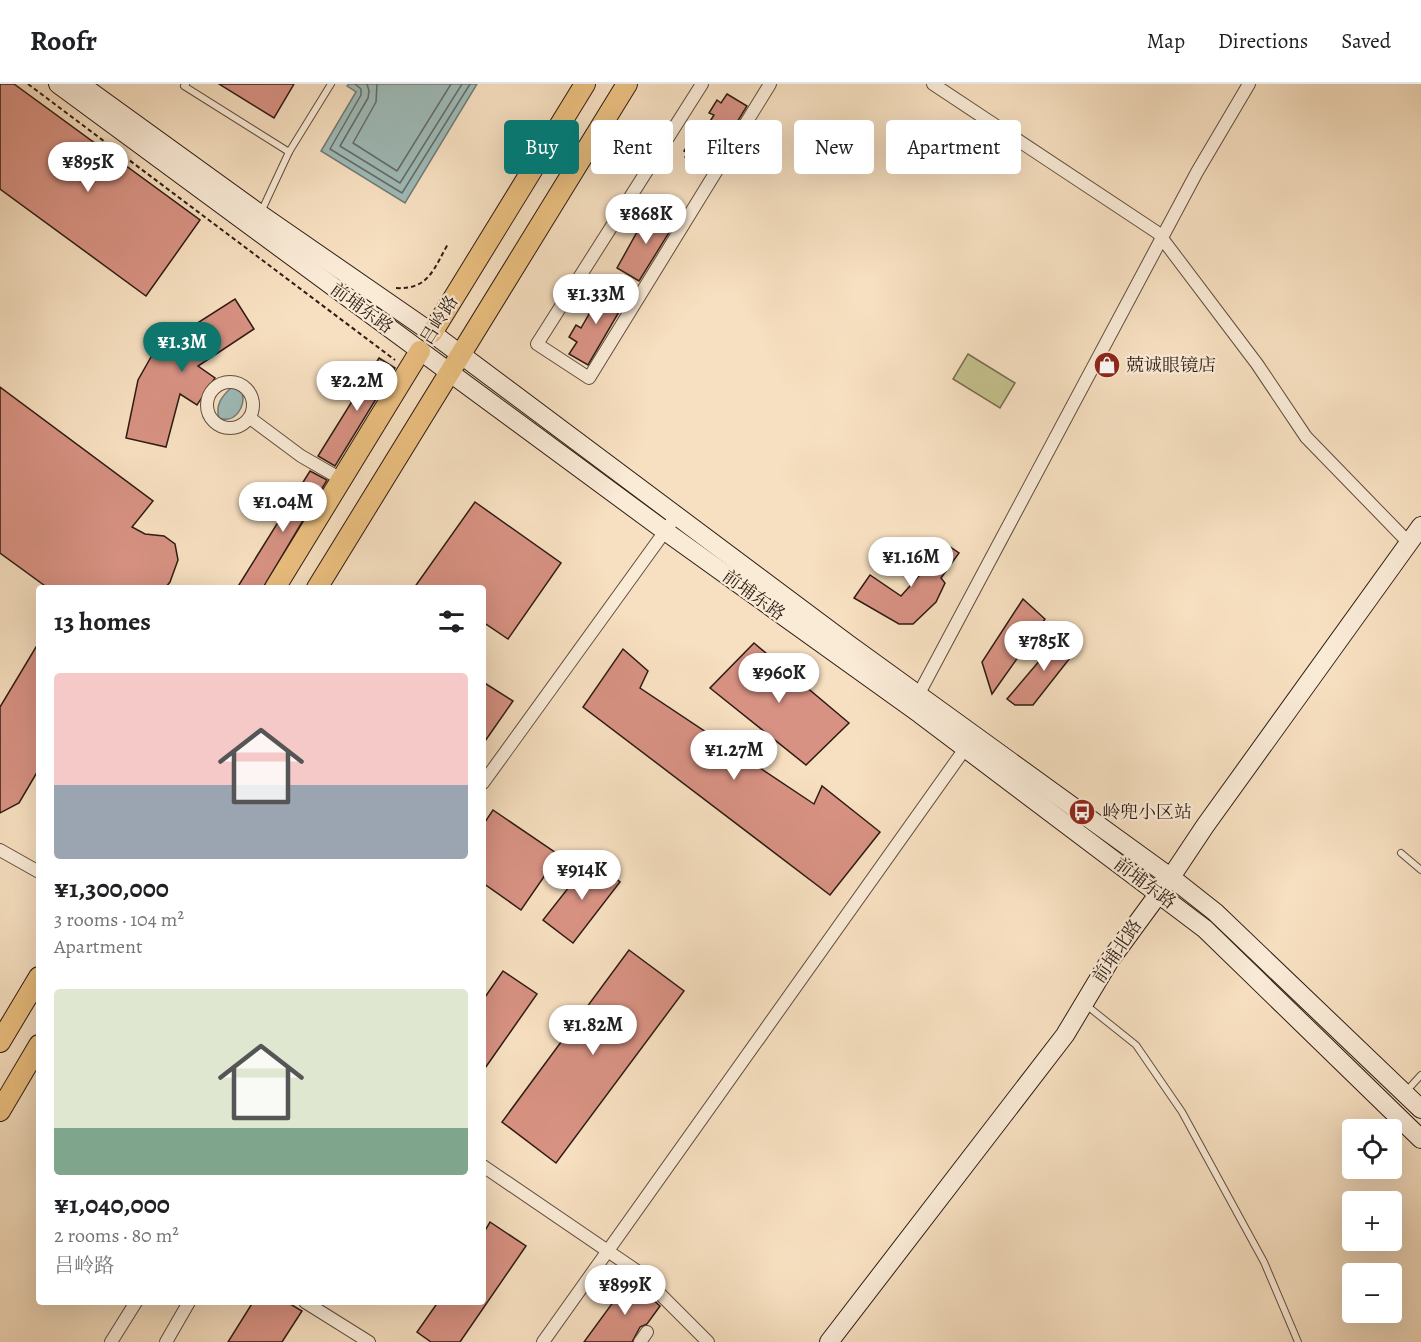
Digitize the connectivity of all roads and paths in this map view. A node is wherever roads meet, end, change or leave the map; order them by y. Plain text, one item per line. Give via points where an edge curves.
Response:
1 (28, 84) edge
2 (58, 84) edge
3 (186, 84) edge
4 (331, 84) edge
5 (585, 84) edge
6 (627, 84) edge
7 (702, 84) edge
8 (770, 84) edge
9 (933, 84) edge
10 (1249, 84) edge
11 (85, 86) edge
12 (289, 152) junction
13 (260, 214) junction
14 (1162, 238) junction
15 (432, 333) junction
16 (420, 351) junction
17 (460, 355) junction
18 (408, 370) junction
19 (449, 373) junction
20 (250, 418) dead end
21 (341, 479) junction
22 (676, 516) junction
23 (1421, 526) edge
24 (665, 531) junction
25 (1409, 543) junction
26 (277, 585) edge
27 (319, 585) edge
28 (915, 701) junction
29 (970, 741) junction
30 (486, 779) edge
31 (0, 850) edge
32 (1401, 852) dead end
33 (36, 870) edge
34 (1421, 870) edge
35 (1171, 877) junction
36 (1158, 893) junction
37 (36, 982) edge
38 (1083, 1002) junction
39 (0, 1042) edge
40 (36, 1050) edge
41 (1421, 1075) edge
42 (1411, 1086) dead end
43 (1421, 1109) edge
44 (0, 1111) edge
45 (1421, 1139) edge
46 (486, 1168) edge
47 (607, 1251) junction
48 (133, 1305) edge
49 (187, 1305) edge
50 (310, 1305) edge
51 (111, 1342) edge
52 (166, 1342) edge
53 (369, 1342) edge
54 (543, 1342) edge
55 (708, 1342) edge
56 (829, 1342) edge
57 (1298, 1342) edge

1 - 18 path
2 - 16 main road, 前埔东路
3 - 12 lane
4 - 12 lane
5 - 15 main road, 吕岭路
6 - 17 main road, 吕岭路
7 - 8 street via 537,344 589,378
9 - 14 street
10 - 14 street
11 - 13 main road, 前埔东路
12 - 13 lane
13 - 15 main road, 前埔东路
14 - 25 street via 1306,436
14 - 28 street
15 - 16 main road, 吕岭路
15 - 17 main road, 前埔东路
16 - 18 main road, 吕岭路
16 - 19 main road, 前埔东路
17 - 19 main road, 吕岭路
17 - 22 main road, 前埔东路
18 - 21 main road, 吕岭路
19 - 24 main road, 前埔东路
19 - 27 main road, 吕岭路
20 - 21 street via 301,456
21 - 26 main road, 吕岭路
22 - 24 street
22 - 28 main road, 前埔东路
23 - 25 main road, 前埔北路
24 - 28 main road, 前埔东路
24 - 30 street
25 - 35 main road, 前埔北路
28 - 29 main road, 前埔东路
29 - 35 main road, 前埔东路
29 - 36 main road, 前埔东路
29 - 47 street
31 - 33 street
32 - 34 lane
35 - 36 main road, 前埔北路
35 - 43 main road, 前埔东路 via 1215,912
36 - 38 main road, 前埔北路
36 - 45 main road, 前埔东路 via 1205,929
37 - 39 main road
38 - 56 main road, 前埔北路 via 1065,1035
38 - 57 lane via 1136,1046 1182,1112 1264,1262
40 - 44 main road
41 - 42 lane
46 - 47 street
47 - 54 street
47 - 55 street via 637,1271
48 - 51 street
49 - 52 street
50 - 53 street

